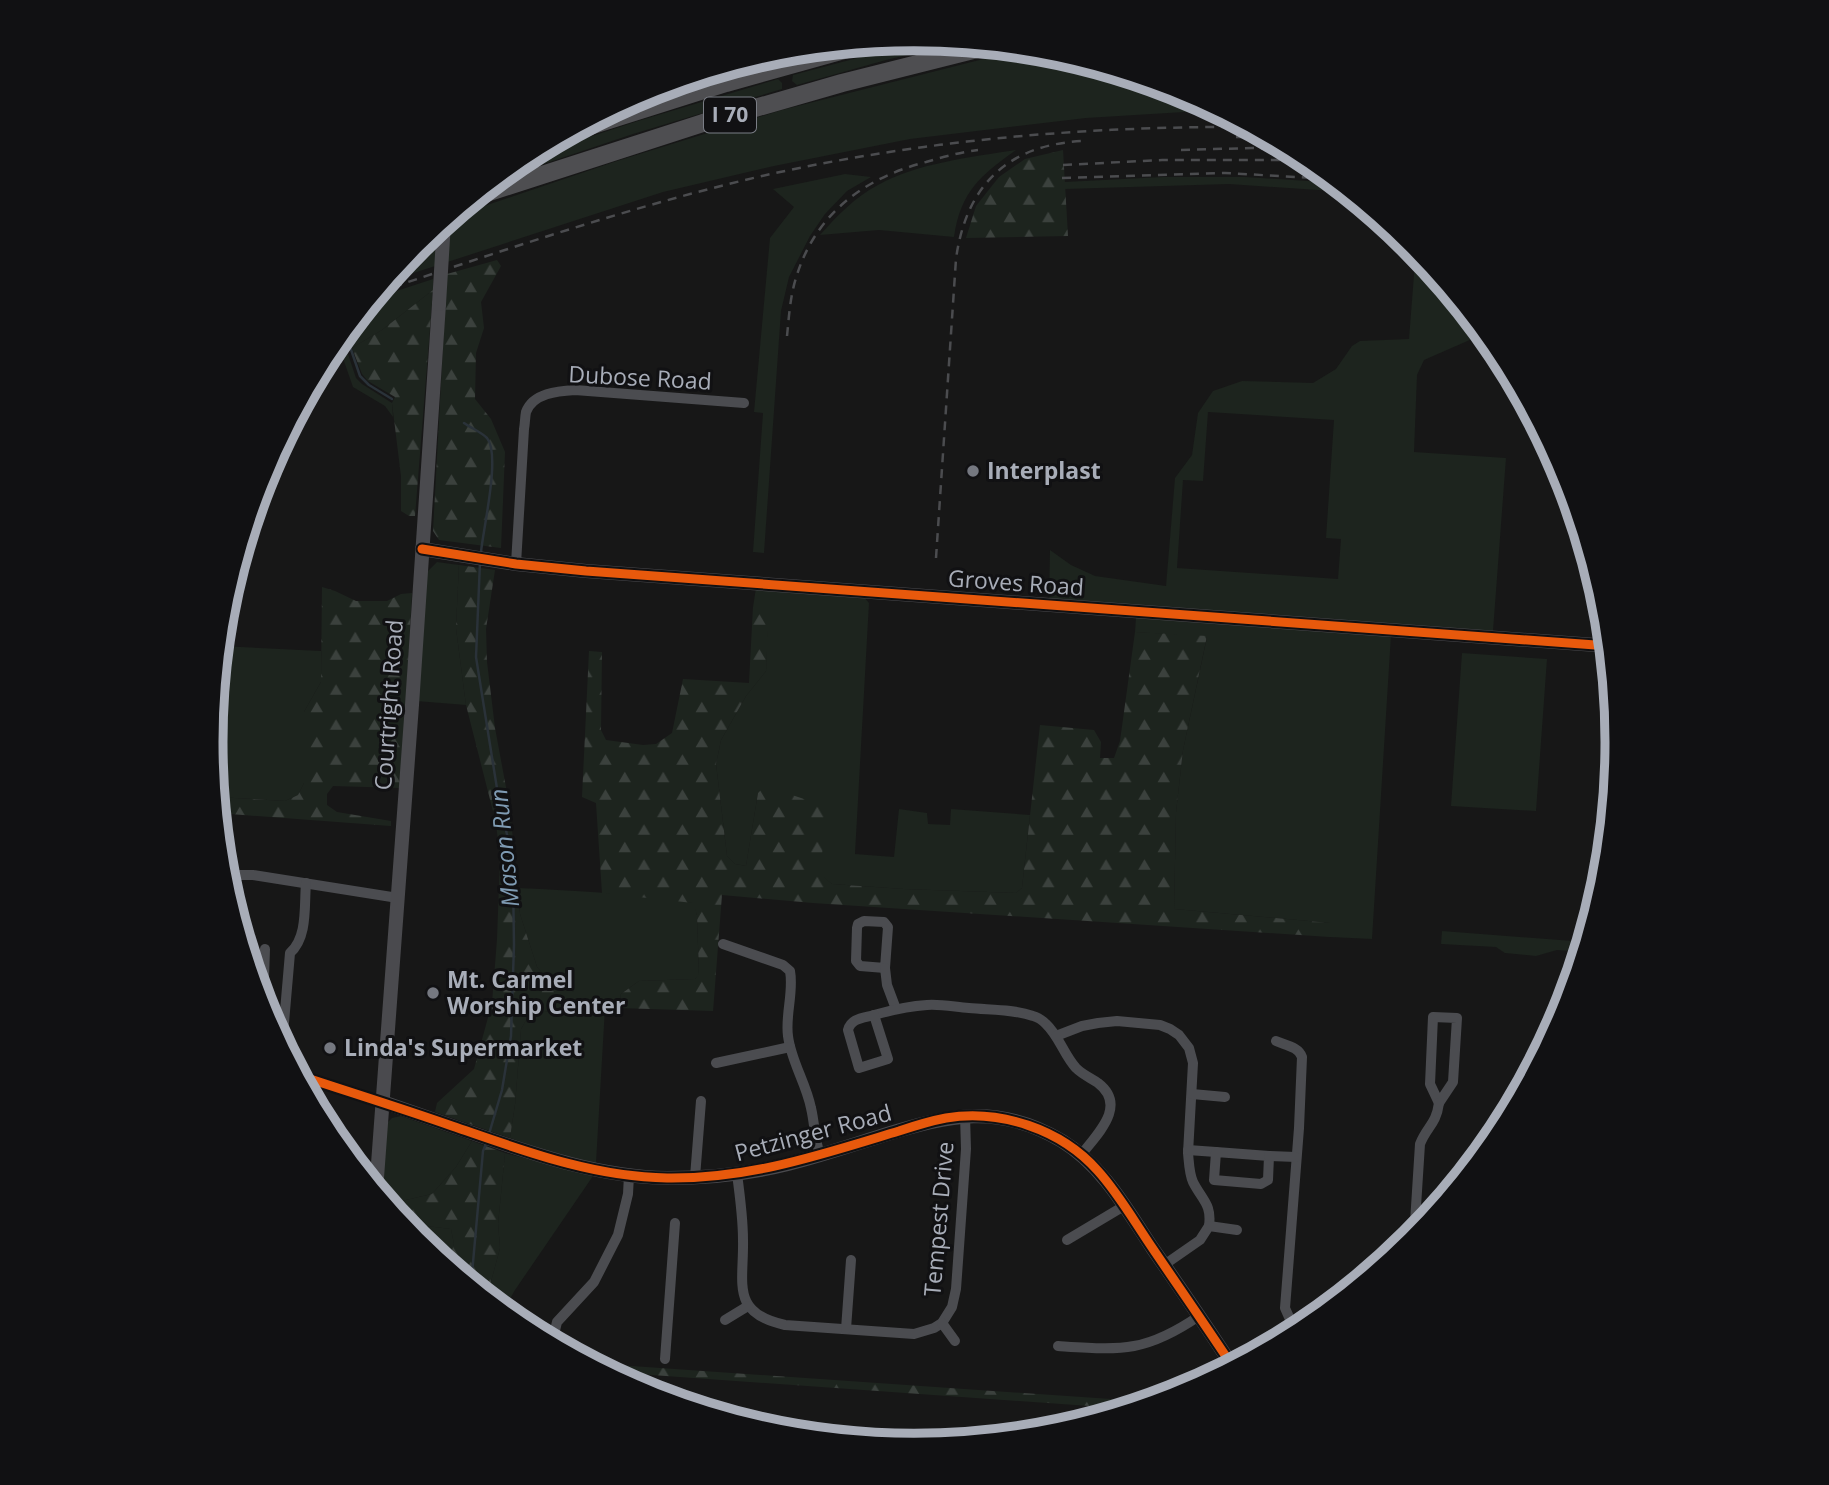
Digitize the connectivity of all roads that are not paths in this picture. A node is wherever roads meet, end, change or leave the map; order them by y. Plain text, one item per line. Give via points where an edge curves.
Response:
1 (964, 52) edge
2 (810, 59) edge
3 (622, 116) edge
4 (501, 188) edge
5 (443, 236) edge
6 (744, 403) dead end
7 (422, 550) junction
8 (516, 564) junction
9 (1599, 645) edge
10 (237, 874) dead end
11 (306, 883) junction
12 (398, 898) junction
13 (723, 944) dead end
14 (265, 949) dead end
15 (885, 968) junction
16 (264, 977) edge
17 (896, 1009) junction
18 (874, 1015) junction
19 (284, 1026) edge
20 (1056, 1036) junction
21 (1276, 1041) dead end
22 (790, 1047) junction
23 (716, 1063) dead end
24 (310, 1079) edge
25 (1192, 1094) junction
26 (1225, 1097) dead end
27 (701, 1101) dead end
28 (383, 1102) junction
29 (1438, 1103) junction
30 (965, 1116) junction
31 (1188, 1150) junction
32 (1216, 1152) junction
33 (820, 1155) junction
34 (1081, 1155) junction
35 (1269, 1156) junction
36 (1296, 1157) junction
37 (737, 1174) junction
38 (629, 1175) junction
39 (695, 1177) junction
40 (377, 1178) edge
41 (1124, 1206) junction
42 (1415, 1220) edge
43 (675, 1223) dead end
44 (1209, 1226) junction
45 (1237, 1230) dead end
46 (1067, 1240) dead end
47 (851, 1260) dead end
48 (1164, 1265) junction
49 (748, 1306) junction
50 (1199, 1317) junction
51 (725, 1320) dead end
52 (942, 1323) junction
53 (1291, 1323) edge
54 (846, 1329) junction
55 (554, 1333) edge
56 (955, 1340) dead end
57 (1058, 1346) dead end
58 (665, 1359) dead end
59 (1228, 1359) edge

1 - 4 highway, I 70 via 703,123
2 - 3 highway, I 70
5 - 7 street, Courtright Road, bridge
6 - 8 street, Dubose Road via 575,390 536,398 526,412
7 - 8 street, Groves Road
7 - 12 street, Courtright Road
8 - 9 street, Groves Road
10 - 11 street
11 - 12 street
11 - 19 street via 302,934 290,953
12 - 28 street, Courtright Road
13 - 22 street via 790,971
14 - 16 street
15 - 15 street via 888,927 884,922 861,922 856,961 860,966
15 - 17 street
17 - 18 street
17 - 20 street via 930,1005 1006,1011 1034,1016
18 - 18 street via 849,1025 859,1068 888,1059
20 - 25 street via 1107,1022 1150,1023 1171,1029 1192,1055
20 - 34 street via 1068,1059 1098,1083 1111,1101 1106,1123
21 - 36 street via 1301,1054
22 - 23 street
22 - 33 street via 811,1107
24 - 28 street, Petzinger Road
25 - 26 street
25 - 31 street
27 - 39 street
28 - 38 street, Petzinger Road via 560,1161
28 - 40 street, Courtright Road
29 - 29 street via 1430,1084 1433,1017 1457,1018 1453,1082
29 - 42 street via 1436,1120 1420,1144
30 - 33 street, Petzinger Road via 927,1122
30 - 34 street, Petzinger Road via 1015,1121 1061,1140
30 - 52 street, Tempest Drive via 956,1289
31 - 32 street
31 - 44 street via 1193,1181 1207,1204
32 - 35 street
32 - 35 street via 1214,1180 1261,1184 1268,1180
33 - 37 street, Petzinger Road
34 - 41 street, Petzinger Road
35 - 36 street
36 - 53 street via 1285,1308
37 - 39 street, Petzinger Road
37 - 49 street via 743,1233 741,1282
38 - 39 street, Petzinger Road
38 - 55 street via 618,1235 594,1282 557,1322
41 - 46 street
41 - 48 street, Petzinger Road
43 - 58 street
44 - 45 street
44 - 48 street via 1200,1240
47 - 54 street
48 - 50 street, Petzinger Road
49 - 51 street
49 - 54 street via 776,1324
50 - 57 street via 1147,1345 1120,1349
50 - 59 street, Petzinger Road
52 - 54 street via 914,1334
52 - 56 street

